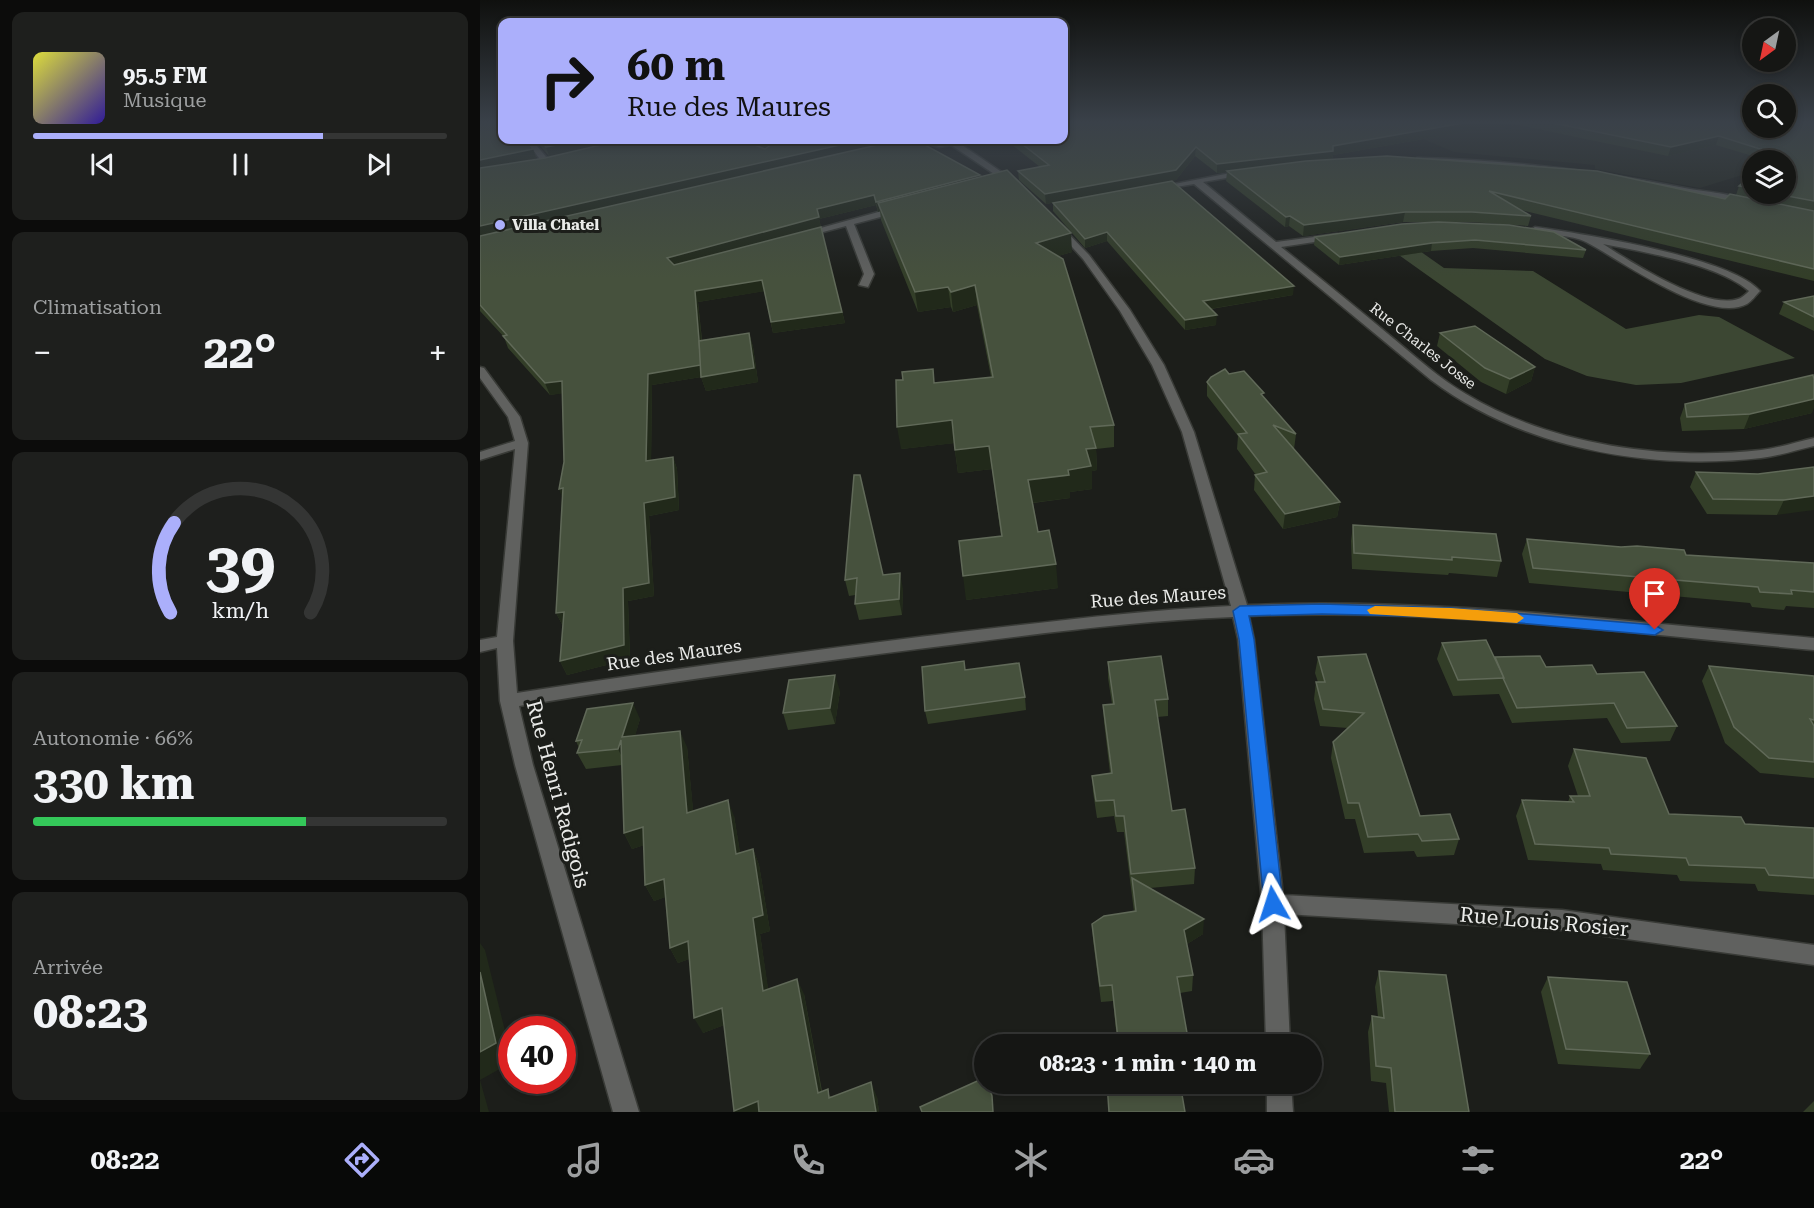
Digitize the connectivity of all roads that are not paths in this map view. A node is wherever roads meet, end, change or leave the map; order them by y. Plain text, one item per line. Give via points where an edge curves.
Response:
1 (1002, 174) edge
2 (1235, 174) edge
3 (1607, 174) edge
4 (1196, 180) junction
5 (1011, 181) junction
6 (993, 185) edge
7 (1151, 189) edge
8 (1027, 195) edge
9 (916, 205) edge
10 (1756, 205) edge
11 (1047, 214) edge
12 (849, 222) junction
13 (1526, 229) edge
14 (1342, 235) edge
15 (793, 237) edge
16 (1588, 239) junction
17 (1274, 245) junction
18 (864, 285) dead end
19 (480, 370) edge
20 (1814, 442) edge
21 (522, 443) junction
22 (480, 456) edge
23 (1240, 611) junction
24 (505, 641) junction
25 (1814, 644) edge
26 (480, 646) edge
27 (509, 701) junction
28 (1273, 904) junction
29 (1814, 955) edge
30 (1278, 1034) edge
31 (1279, 1094) edge
32 (626, 1112) edge
33 (1280, 1112) edge

1 - 5 street
2 - 4 street
3 - 10 street
4 - 7 street
4 - 17 street, Rue Charles Josse
5 - 6 street
5 - 8 street
9 - 12 street
11 - 23 street via 1086,257 1125,310 1158,365 1188,432
12 - 15 street
12 - 18 street via 869,274
13 - 16 street
14 - 17 street
16 - 16 street via 1693,297 1743,302 1755,291 1742,279 1716,269
17 - 20 street, Rue Charles Josse via 1435,378 1468,401 1506,418 1589,443 1671,456 1732,457
19 - 21 street, Rue Henri Radigois via 514,417
21 - 22 street
21 - 24 street, Rue Henri Radigois
23 - 25 street, Rue des Maures via 1451,612
23 - 27 street, Rue des Maures via 1117,618 715,668
23 - 28 street
24 - 26 street
24 - 27 street, Rue Henri Radigois
27 - 32 street, Rue Henri Radigois via 524,765
28 - 29 street, Rue Louis Rosier via 1563,920
28 - 30 street
31 - 33 street

